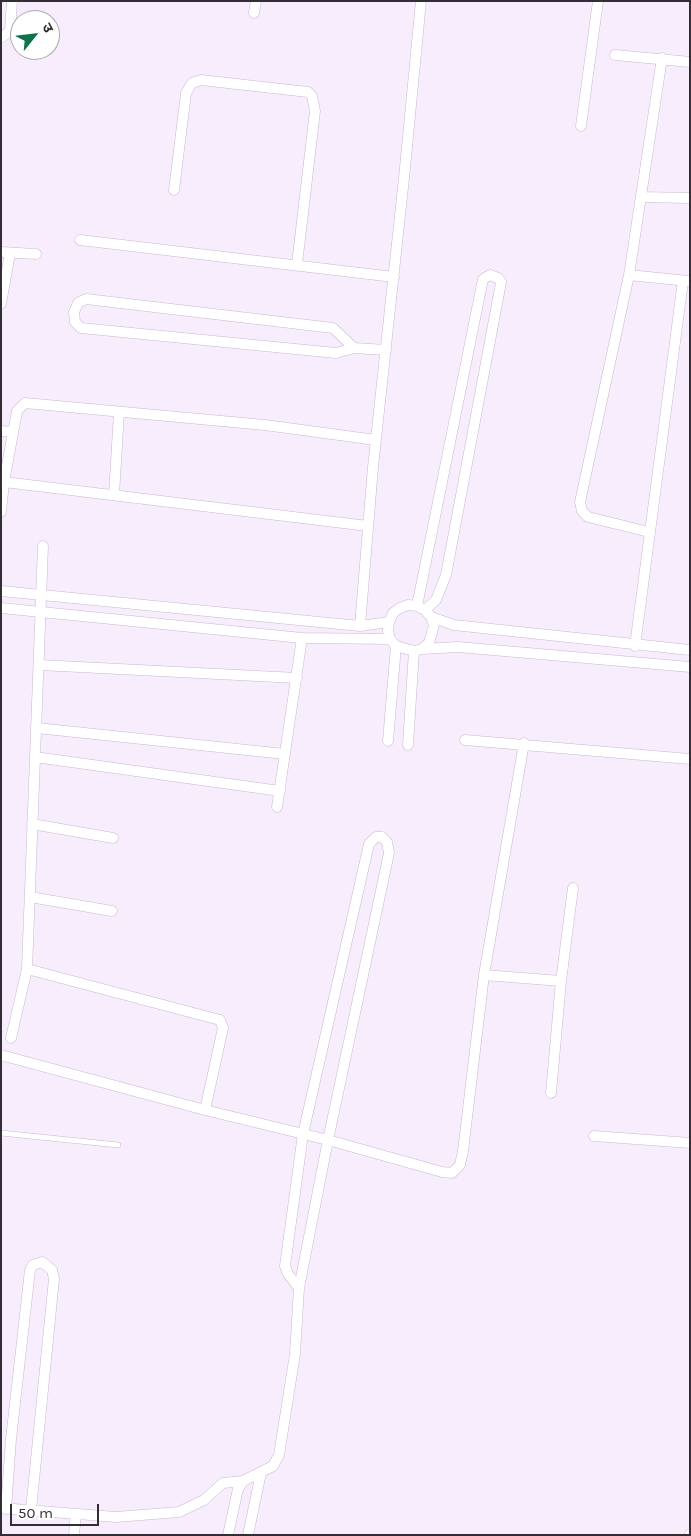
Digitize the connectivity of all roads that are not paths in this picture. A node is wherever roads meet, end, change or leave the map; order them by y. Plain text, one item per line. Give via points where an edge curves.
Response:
1 (12, 1) edge
2 (256, 1) edge
3 (421, 1) edge
4 (598, 1) edge
5 (254, 13) dead end
6 (1, 38) edge
7 (615, 56) dead end
8 (662, 58) junction
9 (690, 62) edge
10 (582, 126) dead end
11 (174, 190) dead end
12 (642, 197) junction
13 (690, 198) edge
14 (80, 240) dead end
15 (6, 252) edge
16 (36, 254) dead end
17 (297, 264) junction
18 (629, 275) junction
19 (394, 277) junction
20 (686, 281) edge
21 (1, 304) edge
22 (354, 348) junction
23 (386, 350) junction
24 (119, 412) junction
25 (1, 431) edge
26 (14, 432) junction
27 (376, 440) junction
28 (4, 482) junction
29 (114, 495) junction
30 (1, 512) edge
31 (368, 526) junction
32 (650, 532) junction
33 (43, 546) dead end
34 (1, 591) edge
35 (41, 594) junction
36 (1, 608) edge
37 (425, 611) junction
38 (42, 613) junction
39 (388, 622) junction
40 (360, 626) junction
41 (302, 638) junction
42 (393, 643) junction
43 (636, 646) junction
44 (418, 650) junction
45 (690, 650) edge
46 (40, 665) junction
47 (690, 666) edge
48 (296, 678) junction
49 (37, 728) junction
50 (465, 740) dead end
51 (388, 741) dead end
52 (524, 743) junction
53 (408, 745) dead end
54 (285, 754) junction
55 (35, 757) junction
56 (690, 759) edge
57 (280, 791) junction
58 (277, 807) dead end
59 (32, 824) junction
60 (113, 838) dead end
61 (573, 888) dead end
62 (30, 898) junction
63 (112, 912) dead end
64 (27, 969) junction
65 (484, 975) junction
66 (561, 981) junction
67 (11, 1038) dead end
68 (1, 1055) edge
69 (551, 1093) dead end
70 (205, 1110) junction
71 (1, 1133) edge
72 (304, 1134) junction
73 (594, 1136) dead end
74 (328, 1140) junction
75 (690, 1144) edge
76 (118, 1146) dead end
77 (299, 1288) junction
78 (261, 1473) junction
79 (242, 1481) junction
80 (4, 1508) edge
81 (31, 1510) junction
82 (76, 1514) junction
83 (74, 1535) edge
84 (228, 1535) edge
85 (248, 1535) edge

1 - 6 street via 10,32
2 - 5 street
3 - 19 street
4 - 10 street
7 - 8 street
8 - 9 street
8 - 12 street
11 - 17 street via 186,93 192,83 201,80 308,92 315,111
12 - 13 street
12 - 18 street
14 - 17 street
15 - 16 street
15 - 21 street
17 - 19 street
18 - 20 street
18 - 32 street via 580,502 588,517
19 - 23 street
20 - 32 street
22 - 22 street via 336,353 81,328 75,322 74,312 78,303 86,299 333,328
22 - 23 street
23 - 27 street
24 - 26 street via 25,403 17,411
24 - 27 street via 265,425
24 - 29 street
25 - 26 street
26 - 28 street
27 - 31 street
28 - 29 street
28 - 30 street
29 - 31 street
31 - 40 street
32 - 43 street
33 - 35 street
34 - 35 street
35 - 38 street
35 - 40 street
36 - 38 street
37 - 37 street via 483,279 490,275 501,282 448,565 443,588
37 - 39 street via 408,605 400,608
37 - 43 street via 454,625
37 - 44 street via 434,626 433,635 429,643
38 - 41 street
38 - 46 street
39 - 40 street
39 - 42 street
41 - 42 street
41 - 48 street
42 - 44 street via 404,650
42 - 51 street
43 - 45 street
44 - 47 street via 458,647
44 - 53 street
46 - 48 street
46 - 49 street
48 - 54 street
49 - 54 street
49 - 55 street
50 - 52 street
52 - 56 street
52 - 65 street
54 - 57 street
55 - 57 street
55 - 59 street
57 - 58 street
59 - 60 street
59 - 62 street
61 - 66 street
62 - 63 street
62 - 64 street
64 - 67 street
64 - 70 street via 220,1020 223,1028
65 - 66 street
65 - 74 street via 460,1165 452,1173 442,1172
66 - 69 street
68 - 70 street
70 - 72 street
71 - 76 lane
72 - 74 street
72 - 74 street via 369,844 376,837 382,837 389,852
72 - 77 street via 285,1266
73 - 75 street
74 - 77 street
77 - 78 street via 295,1354 279,1455 274,1466
78 - 79 street
78 - 85 street
79 - 82 street via 223,1483 204,1500 179,1512 116,1517
79 - 84 street
80 - 81 street
80 - 81 street via 30,1270 42,1262 52,1270 54,1279
81 - 82 street
82 - 83 street

